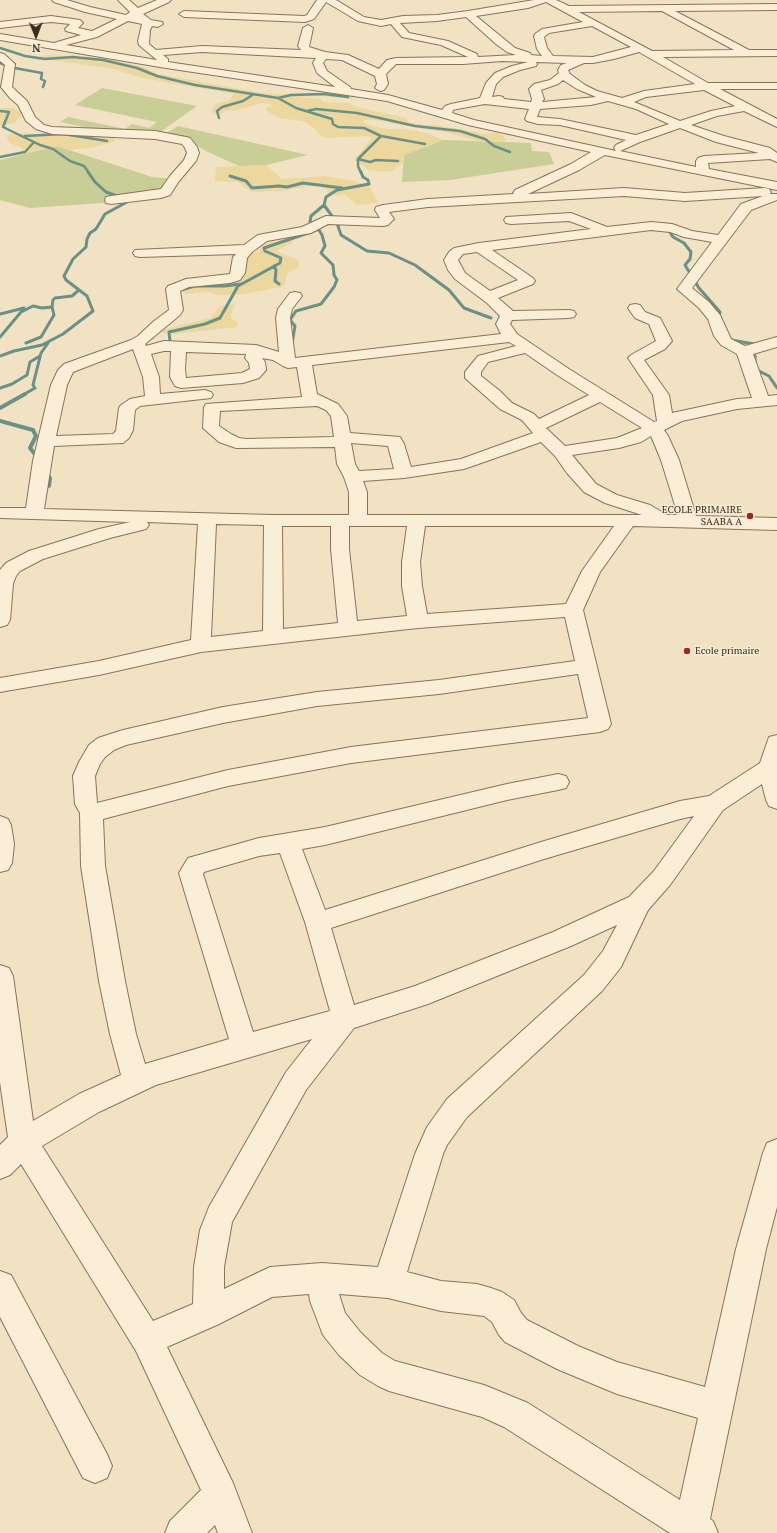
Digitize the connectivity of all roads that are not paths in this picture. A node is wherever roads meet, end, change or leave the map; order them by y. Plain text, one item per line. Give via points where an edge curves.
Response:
1 (57, 0) edge
2 (166, 0) edge
3 (322, 0) edge
4 (329, 0) edge
5 (544, 0) edge
6 (549, 0) edge
7 (752, 0) edge
8 (129, 1) edge
9 (198, 4) dead end
10 (708, 4) edge
11 (506, 8) junction
12 (761, 8) junction
13 (568, 9) junction
14 (663, 9) junction
15 (774, 12) edge
16 (468, 14) junction
17 (132, 16) junction
18 (526, 17) dead end
19 (394, 21) junction
20 (161, 23) dead end
21 (593, 23) junction
22 (147, 24) junction
23 (0, 25) edge
24 (537, 26) dead end
25 (308, 28) dead end
26 (546, 31) junction
27 (93, 35) junction
28 (0, 38) edge
29 (221, 38) dead end
30 (24, 41) junction
31 (51, 46) junction
32 (640, 48) junction
33 (220, 50) junction
34 (153, 53) junction
35 (748, 53) junction
36 (777, 53) edge
37 (651, 54) junction
38 (0, 56) edge
39 (320, 59) junction
40 (473, 59) junction
41 (544, 59) junction
42 (580, 61) junction
43 (166, 65) junction
44 (303, 65) dead end
45 (288, 72) dead end
46 (564, 72) junction
47 (380, 74) junction
48 (278, 81) junction
49 (706, 86) junction
50 (777, 86) edge
51 (528, 91) junction
52 (348, 92) junction
53 (373, 96) junction
54 (388, 98) junction
55 (425, 98) dead end
56 (440, 98) dead end
57 (612, 98) junction
58 (486, 101) junction
59 (625, 101) junction
60 (537, 106) junction
61 (748, 108) junction
62 (777, 110) edge
63 (445, 115) junction
64 (608, 119) dead end
65 (777, 124) edge
66 (682, 125) junction
67 (634, 138) junction
68 (608, 152) junction
69 (776, 156) edge
70 (634, 158) junction
71 (703, 172) junction
72 (777, 186) edge
73 (777, 192) edge
74 (645, 193) junction
75 (777, 195) edge
76 (509, 198) junction
77 (111, 200) dead end
78 (491, 200) junction
79 (652, 205) dead end
80 (662, 215) dead end
81 (511, 220) junction
82 (672, 228) junction
83 (605, 231) junction
84 (721, 240) junction
85 (526, 241) junction
86 (480, 247) junction
87 (247, 249) junction
88 (140, 253) dead end
89 (295, 296) dead end
90 (488, 297) junction
91 (635, 308) dead end
92 (568, 314) dead end
93 (508, 316) junction
94 (512, 337) junction
95 (777, 342) edge
96 (139, 347) junction
97 (179, 347) junction
98 (528, 348) junction
99 (254, 350) junction
100 (745, 352) junction
101 (296, 362) junction
102 (212, 394) junction
103 (601, 396) junction
104 (153, 400) junction
105 (322, 401) junction
106 (769, 401) edge
107 (659, 425) junction
108 (540, 430) junction
109 (342, 440) junction
110 (47, 441) junction
111 (561, 452) junction
112 (404, 473) junction
113 (353, 477) junction
114 (0, 513) edge
115 (34, 514) junction
116 (181, 517) junction
117 (206, 518) junction
118 (273, 520) junction
119 (664, 520) junction
120 (688, 520) junction
121 (349, 521) junction
122 (627, 521) junction
123 (417, 522) junction
124 (777, 524) edge
125 (36, 555) junction
126 (0, 563) edge
127 (573, 610) junction
128 (0, 620) edge
129 (418, 621) junction
130 (348, 628) junction
131 (273, 637) junction
132 (201, 645) junction
133 (586, 666) junction
134 (0, 684) edge
135 (777, 743) edge
136 (770, 768) junction
137 (558, 782) dead end
138 (777, 800) edge
139 (715, 804) junction
140 (90, 813) junction
141 (0, 825) edge
142 (288, 842) junction
143 (0, 863) edge
144 (638, 904) junction
145 (317, 922) junction
146 (0, 976) edge
147 (345, 1019) junction
148 (244, 1046) junction
149 (136, 1080) junction
150 (23, 1142) junction
151 (777, 1152) edge
152 (0, 1165) edge
153 (322, 1278) junction
154 (388, 1283) junction
155 (0, 1286) edge
156 (208, 1313) junction
157 (147, 1340) junction
158 (717, 1407) junction
159 (95, 1466) dead end
160 (221, 1495) junction
161 (694, 1531) edge
162 (182, 1533) edge
163 (235, 1533) edge

1 - 17 street via 88,10
2 - 17 street
3 - 9 street via 309,18 255,22 181,16
4 - 19 street via 361,19
5 - 11 street
6 - 13 street
7 - 12 street
8 - 17 street
10 - 12 street
10 - 14 street
11 - 16 street
11 - 18 street
12 - 15 street via 765,13
13 - 14 street
13 - 21 street
14 - 35 street
16 - 19 street via 437,18 402,18
16 - 41 street via 511,50
17 - 22 street
17 - 27 street
19 - 40 street via 406,35 444,43 472,56
20 - 22 street
21 - 26 street
21 - 32 street
22 - 34 street via 143,41
23 - 27 street via 46,19 58,20 76,22 78,23 70,29
23 - 30 street via 5,31
24 - 26 street
25 - 39 street via 302,46
26 - 41 street via 538,39
27 - 31 street
28 - 30 street
29 - 33 street
30 - 31 street
31 - 43 street
32 - 37 street
32 - 42 street via 614,56
33 - 34 street
33 - 39 street via 253,47
34 - 43 street
35 - 36 street
35 - 37 street
37 - 49 street
38 - 77 street via 10,64 6,87 23,104 30,119 40,127 52,130 162,136 186,141 191,147 193,153 190,161 166,192
39 - 44 street
39 - 47 street via 350,59
39 - 52 street via 322,73
40 - 41 street
40 - 47 street via 396,61 391,62
41 - 42 street
41 - 46 street
41 - 58 street via 499,75 492,83
42 - 46 street via 565,67
43 - 48 street
45 - 48 street
46 - 51 street via 554,82
46 - 57 street via 576,85
47 - 53 street via 383,84
48 - 52 street
49 - 50 street
49 - 59 street via 644,94
49 - 61 street
51 - 58 street
51 - 60 street via 538,99
52 - 53 street
53 - 54 street
54 - 55 street
54 - 63 street
56 - 58 street
57 - 59 street
57 - 60 street
58 - 60 street
58 - 63 street via 449,108
59 - 66 street
60 - 67 street via 530,117 536,121 560,122
61 - 62 street
61 - 65 street
61 - 66 street via 715,114
63 - 68 street
64 - 67 street
66 - 67 street
66 - 69 street
67 - 68 street
68 - 70 street
68 - 76 street via 585,160
69 - 71 street via 704,160
70 - 71 street
70 - 74 street
71 - 72 street
73 - 74 street via 697,197
74 - 76 street
74 - 79 street
75 - 84 street via 746,207
76 - 78 street
78 - 81 street
78 - 87 street via 388,208 381,210 386,215 386,221 378,222 326,220 306,230 263,238
80 - 82 street
81 - 83 street via 571,217
81 - 85 street
82 - 83 street via 651,226
82 - 84 street
83 - 85 street
84 - 100 street via 684,289 704,305 726,342
85 - 86 street
86 - 90 street via 459,251 451,260 460,276
86 - 90 street via 528,281
87 - 88 street
87 - 96 street via 240,257 235,277 186,283 173,289 176,310
89 - 101 street via 285,309 283,318
90 - 93 street
91 - 107 street via 640,315 655,321 664,341 656,349 636,358 661,395
92 - 93 street
93 - 94 street via 503,324
94 - 98 street
94 - 101 street
95 - 100 street
96 - 97 street
96 - 104 street via 151,377
96 - 110 street via 66,370 59,385
97 - 99 street
97 - 102 street via 177,369 181,383
98 - 103 street
98 - 108 street via 483,359 473,372 473,378 506,406 528,417
99 - 101 street
99 - 102 street via 253,358 257,362 258,370 253,375
100 - 106 street via 745,357
101 - 105 street via 309,396
102 - 104 street
102 - 105 street
102 - 109 street via 211,428 236,443 283,444
103 - 107 street
103 - 108 street via 568,412
104 - 110 street via 136,402 127,408 125,430 117,439
105 - 109 street via 332,407 339,416
106 - 107 street via 691,413
107 - 111 street via 628,440
107 - 120 street via 660,436
108 - 111 street
108 - 112 street via 464,464
109 - 112 street via 394,441
109 - 113 street via 346,464
110 - 115 street
111 - 119 street via 590,488 611,499 644,509
112 - 113 street
113 - 121 street via 358,492
114 - 115 street
115 - 116 street
116 - 117 street
116 - 125 street via 130,526
117 - 118 street
117 - 132 street
118 - 121 street
118 - 131 street
119 - 120 street
119 - 122 street
120 - 124 street
121 - 123 street
121 - 130 street via 340,549
122 - 123 street
122 - 127 street via 591,571
123 - 129 street via 411,562
125 - 126 street
125 - 128 street via 13,567 4,579
127 - 129 street
127 - 133 street
129 - 130 street
130 - 131 street
131 - 132 street
132 - 134 street via 99,668
133 - 140 street via 439,687 317,699 223,715 123,738 106,744 97,751 90,762 84,776 86,804
133 - 140 street via 600,724 351,755 228,778
135 - 136 street
136 - 138 street
136 - 139 street
137 - 142 street via 325,836
139 - 144 street via 672,865
139 - 145 street via 680,810 541,851
140 - 149 street via 93,866 112,981
141 - 143 street
142 - 145 street
142 - 148 street via 259,847 192,868 191,873
144 - 147 street via 426,993
144 - 154 street via 612,960 571,1004 457,1108 437,1136
145 - 147 street
146 - 150 street
147 - 148 street
147 - 156 street via 296,1080 219,1217 209,1267
148 - 149 street
149 - 150 street via 89,1103
150 - 152 street
150 - 157 street
151 - 158 street via 751,1249
153 - 154 street
153 - 156 street via 270,1282
153 - 161 street via 325,1301 334,1324 371,1364 389,1375 484,1401 511,1413
154 - 158 street via 441,1296 477,1299 491,1303 503,1311 516,1332 568,1358 617,1378
155 - 159 street
156 - 157 street
157 - 160 street
158 - 161 street
160 - 162 street
160 - 163 street

